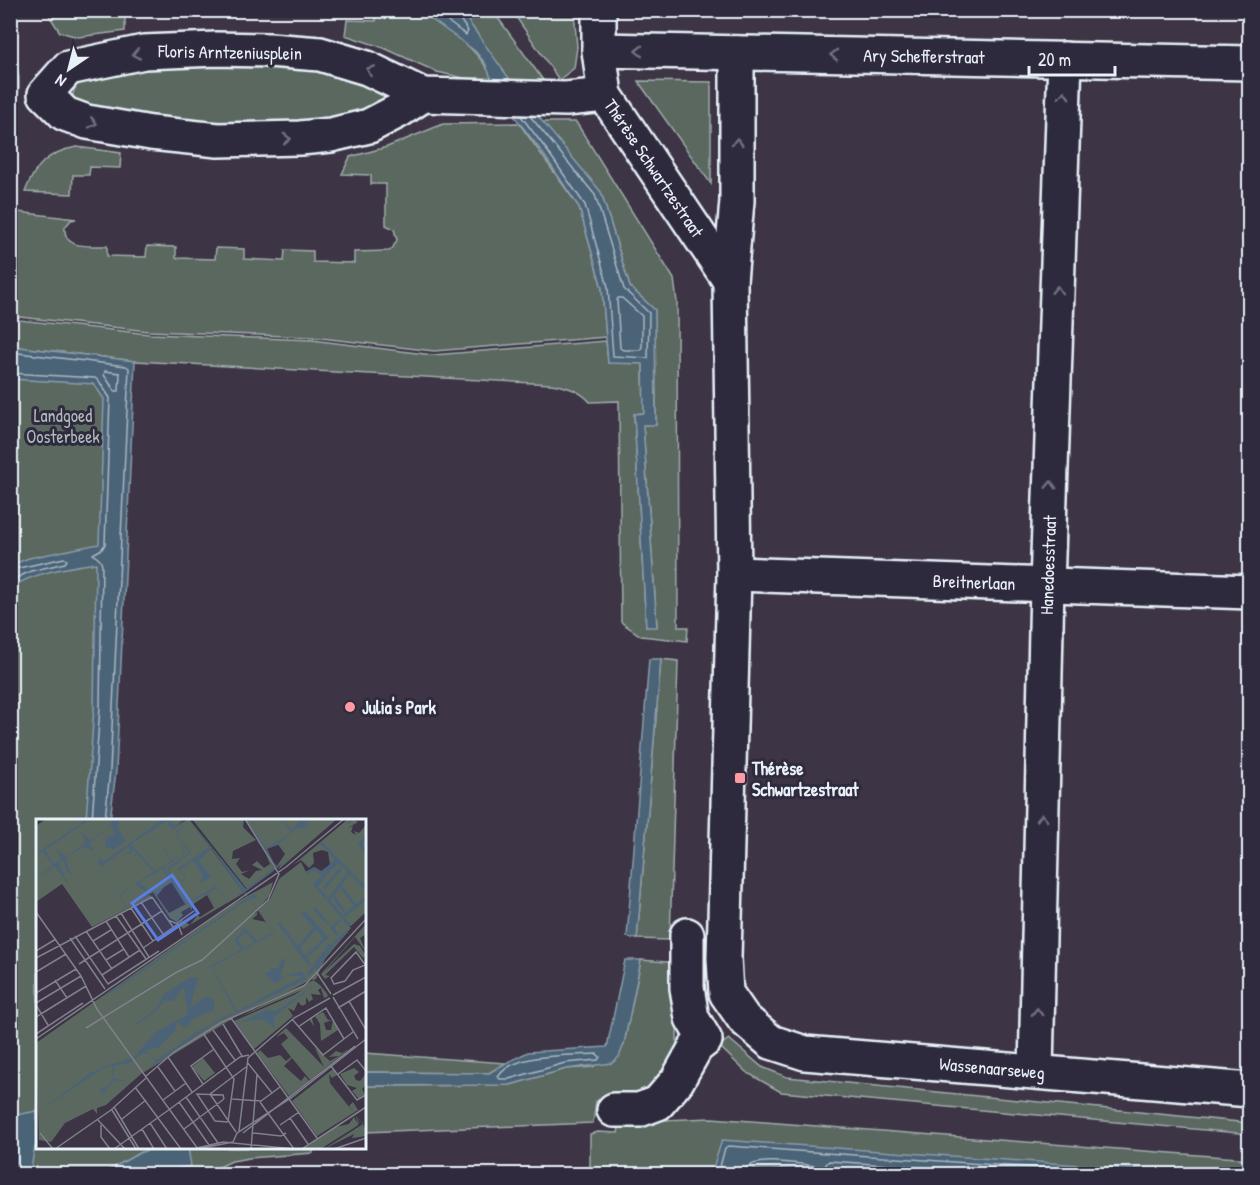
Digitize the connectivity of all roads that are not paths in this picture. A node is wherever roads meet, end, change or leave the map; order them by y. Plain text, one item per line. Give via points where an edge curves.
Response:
1 (599, 10) edge
2 (599, 50) junction
3 (737, 53) junction
4 (1065, 59) junction
5 (1250, 63) edge
6 (423, 94) junction
7 (605, 95) junction
8 (730, 281) junction
9 (734, 574) junction
10 (1047, 585) junction
11 (1250, 592) edge
12 (687, 935) dead end
13 (744, 1019) junction
14 (705, 1040) junction
15 (1036, 1071) junction
16 (1250, 1090) edge
17 (614, 1110) dead end

1 - 2 street, Thérèse Schwartzestraat
3 -> 2 street, Ary Schefferstraat
2 - 7 street, Thérèse Schwartzestraat
4 -> 3 street, Ary Schefferstraat
8 -> 3 street, Thérèse Schwartzestraat via 737,201
4 - 5 street, Ary Schefferstraat
10 -> 4 street, Hanedoesstraat
6 -> 6 street, Floris Arntzeniusplein via 367,68 320,54 216,49 144,52 68,68 45,94 65,114 87,122 218,140 331,135 369,126
6 - 7 street, Floris Arntzeniusplein via 566,99
7 - 8 street, Thérèse Schwartzestraat
8 - 9 street, Thérèse Schwartzestraat
9 - 10 street, Breitnerlaan
9 - 13 street, Thérèse Schwartzestraat via 724,958 726,993
10 - 11 street, Breitnerlaan
15 -> 10 street, Hanedoesstraat
12 - 14 street via 687,988 692,1018
13 - 14 street
13 - 15 street, Wassenaarseweg via 771,1042 805,1053
14 - 17 street via 696,1047 677,1081 658,1103 639,1110
15 - 16 street, Wassenaarseweg

